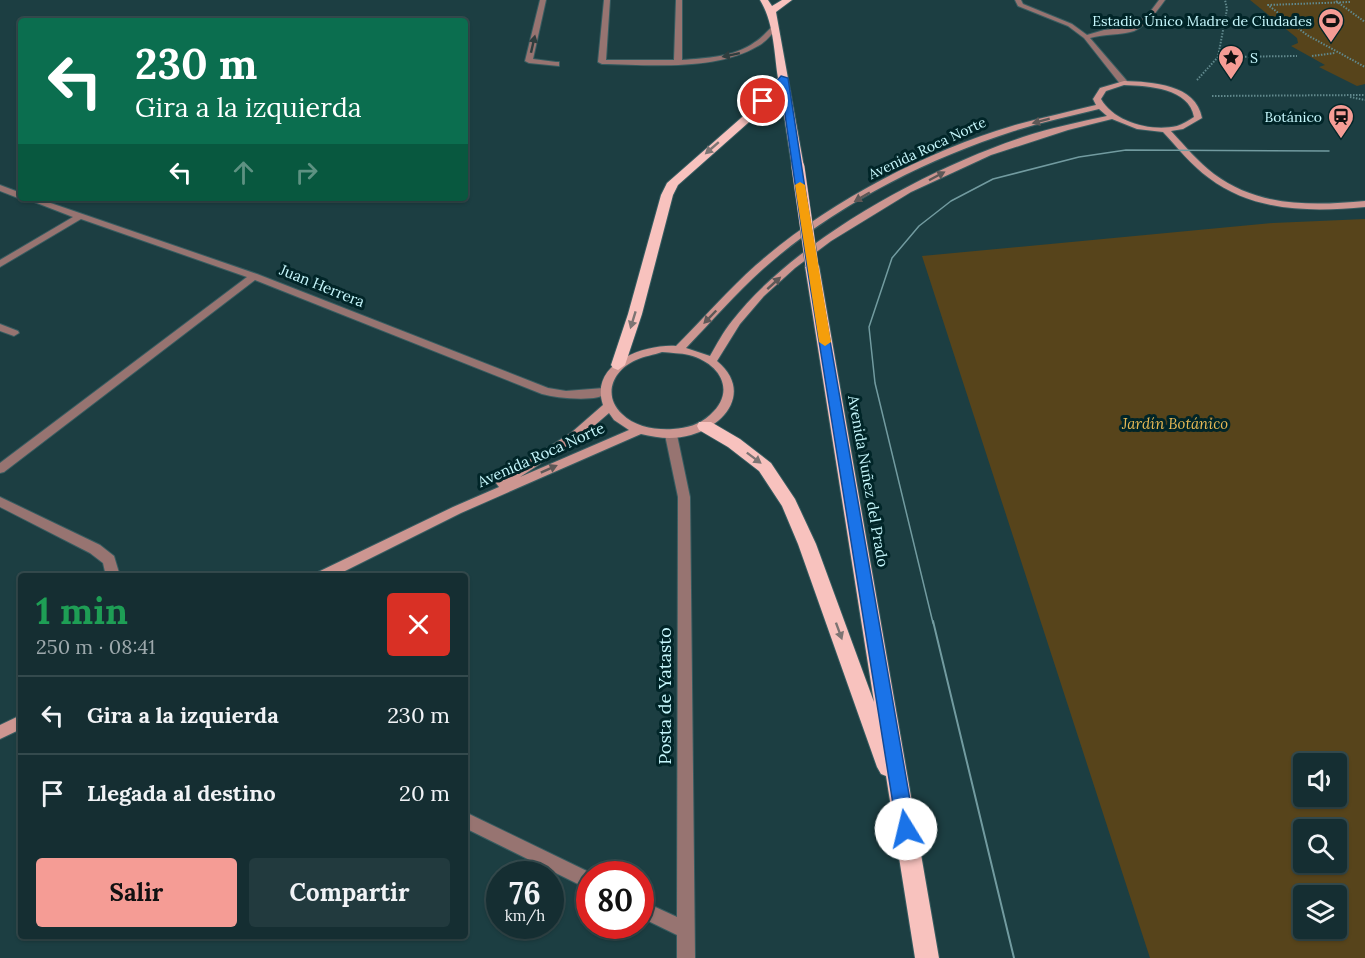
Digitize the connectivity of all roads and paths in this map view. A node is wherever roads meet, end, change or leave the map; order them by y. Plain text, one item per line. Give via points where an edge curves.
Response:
1 (543, 0) edge
2 (607, 0) edge
3 (679, 0) edge
4 (764, 0) edge
5 (788, 0) edge
6 (1018, 0) edge
7 (1162, 0) edge
8 (1225, 0) edge
9 (1336, 1) edge
10 (1350, 2) dead end
11 (771, 11) junction
12 (1365, 22) edge
13 (775, 27) junction
14 (1086, 37) junction
15 (1337, 52) junction
16 (1297, 56) dead end
17 (1312, 56) dead end
18 (1218, 57) junction
19 (602, 62) junction
20 (678, 62) junction
21 (591, 63) dead end
22 (556, 64) dead end
23 (1365, 67) edge
24 (784, 78) junction
25 (1124, 83) junction
26 (1344, 95) junction
27 (1365, 95) edge
28 (1184, 96) junction
29 (1365, 100) edge
30 (1098, 107) junction
31 (1112, 117) junction
32 (1166, 130) junction
33 (0, 188) edge
34 (18, 195) edge
35 (36, 201) edge
36 (1365, 204) edge
37 (79, 217) junction
38 (0, 264) edge
39 (254, 276) junction
40 (0, 327) edge
41 (15, 333) dead end
42 (680, 349) junction
43 (712, 362) junction
44 (618, 365) junction
45 (604, 392) junction
46 (608, 406) junction
47 (705, 426) junction
48 (639, 430) junction
49 (671, 435) junction
50 (0, 469) edge
51 (0, 502) edge
52 (457, 510) junction
53 (112, 573) edge
54 (329, 573) edge
55 (18, 723) edge
56 (0, 732) edge
57 (903, 807) junction
58 (468, 821) edge
59 (576, 875) edge
60 (654, 915) edge
61 (686, 930) junction
62 (686, 958) edge
63 (927, 958) edge

22 -> 1 street via 529,61
2 - 19 street
3 - 20 street
4 - 11 highway, Avenida Nuñez del Prado
5 - 11 highway
6 - 14 street via 1020,5 1070,25
7 - 14 street via 1133,29
8 - 18 path via 1227,9
9 - 10 path
9 - 12 path
9 - 15 path via 1268,5
11 - 13 highway, Avenida Nuñez del Prado
13 -> 20 street via 757,45 741,53
13 - 24 highway, Avenida Nuñez del Prado
14 - 25 street
15 - 17 path
15 - 23 path
16 - 18 path
18 - 28 path
19 - 20 street
19 - 21 street
24 -> 44 highway via 753,113 673,183
24 - 57 highway, Avenida Nuñez del Prado, bridge
25 - 28 main road via 1155,85
25 - 30 main road via 1096,93
26 - 27 path
26 - 28 path
26 - 29 path
28 - 32 main road via 1194,103 1198,118 1192,124
30 - 31 main road
30 -> 42 main road, Avenida Roca Norte via 959,148 841,209 772,256
31 - 32 main road via 1138,127
43 -> 31 main road, Avenida Roca Norte via 756,300 789,270 868,216 950,169 993,151 1051,131
32 - 36 main road via 1211,176 1246,197 1305,207
33 - 34 street
35 - 37 street, Juan Herrera
37 - 38 street
37 - 39 street, Juan Herrera
39 - 45 street, Juan Herrera via 546,391 566,395
39 - 50 street
40 - 41 street
42 - 43 main road
42 - 44 main road via 646,351
43 - 47 main road via 724,373 730,387 729,401
44 - 45 main road
45 - 46 main road
46 - 48 main road via 615,417
46 - 52 main road, Avenida Roca Norte via 576,435
47 - 49 main road
47 -> 57 highway via 765,467 789,504
48 - 49 main road
52 -> 48 main road, Avenida Roca Norte
49 - 61 street, Posta de Yatasto via 684,497
51 - 53 street via 95,549 109,560
52 - 54 main road, Avenida Roca Norte
55 - 56 main road
57 - 63 highway, Avenida Nuñez del Prado
58 - 59 street
60 - 61 street
61 - 62 street, Posta de Yatasto

